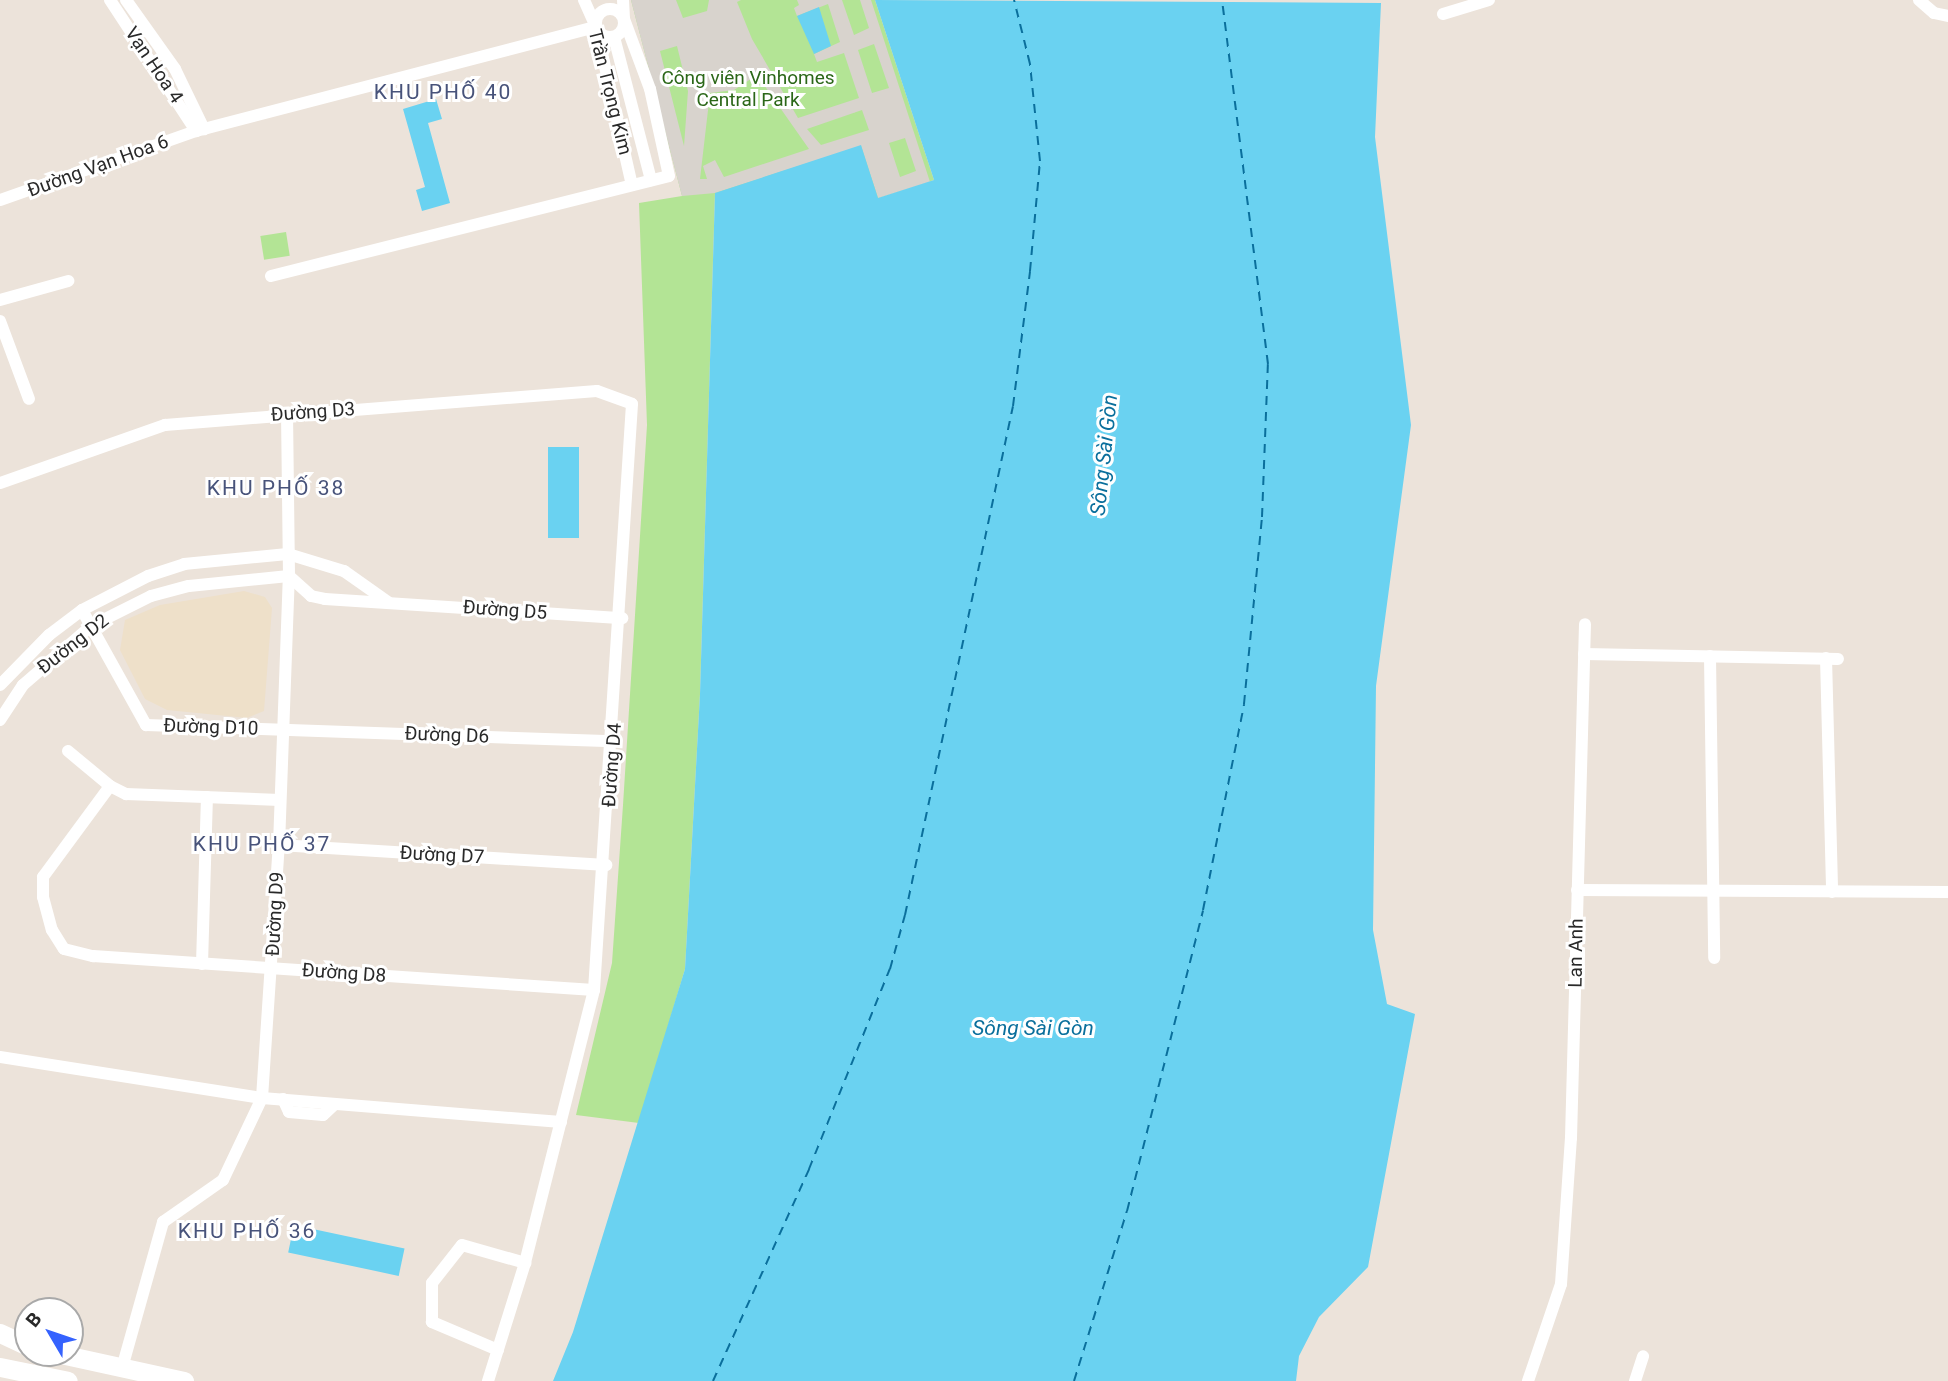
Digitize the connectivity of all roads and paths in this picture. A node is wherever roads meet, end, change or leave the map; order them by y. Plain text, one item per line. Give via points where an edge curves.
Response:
1 (110, 0) edge
2 (126, 0) edge
3 (584, 0) edge
4 (623, 0) edge
5 (1489, 0) edge
6 (1919, 0) edge
7 (604, 5) edge
8 (1443, 14) dead end
9 (1948, 16) edge
10 (624, 19) junction
11 (596, 27) junction
12 (614, 37) junction
13 (200, 130) junction
14 (651, 180) junction
15 (632, 185) junction
16 (0, 200) edge
17 (271, 276) dead end
18 (68, 281) dead end
19 (0, 300) edge
20 (0, 321) edge
21 (29, 399) dead end
22 (632, 404) joint
23 (287, 414) junction
24 (0, 483) edge
25 (288, 554) junction
26 (289, 576) junction
27 (388, 602) junction
28 (82, 610) junction
29 (622, 618) junction
30 (1585, 624) dead end
31 (91, 626) junction
32 (1584, 654) junction
33 (1710, 656) junction
34 (0, 685) edge
35 (0, 720) edge
36 (282, 729) junction
37 (613, 741) junction
38 (68, 751) dead end
39 (110, 786) junction
40 (207, 797) junction
41 (280, 800) junction
42 (279, 845) junction
43 (606, 865) junction
44 (1577, 890) junction
45 (1832, 892) junction
46 (1948, 892) edge
47 (1716, 893) junction
48 (1714, 958) dead end
49 (202, 964) junction
50 (272, 968) junction
51 (594, 990) junction
52 (0, 1057) edge
53 (262, 1098) junction
54 (561, 1122) junction
55 (525, 1263) junction
56 (498, 1350) junction
57 (1643, 1356) dead end
58 (84, 1359) edge
59 (0, 1367) edge
60 (122, 1368) junction
61 (68, 1381) edge
62 (184, 1381) edge
63 (488, 1381) edge
64 (1528, 1381) edge
65 (1635, 1381) edge

1 - 13 street, Vạn Hoa 4
2 - 13 street, Vạn Hoa 4 via 174,69
3 - 11 street, Trần Trọng Kim
4 - 10 street, Trần Trọng Kim
5 - 8 street
6 - 9 street via 1934,13
7 - 10 street via 619,11
7 - 11 street
10 - 12 street via 621,32
10 - 14 street, Trần Trọng Kim via 650,89 670,176
11 - 12 street via 601,34
11 - 13 street, Đường Vạn Hoa 6
11 - 15 street, Trần Trọng Kim
12 - 14 street, Trần Trọng Kim
13 - 16 street, Đường Vạn Hoa 6
14 - 15 street
15 - 17 street
18 - 19 street
20 - 21 street
22 - 23 street, Đường D3 via 597,391
22 - 29 street, Đường D4
23 - 24 street, Đường D3 via 165,425
23 - 25 street, Đường D9
25 - 26 street, Đường D9
25 - 27 street via 344,570
25 - 28 street, Đường D2 via 184,564 148,576
26 - 27 street, Đường D5 via 311,596
26 - 31 street, Đường D2 via 189,586 151,596
26 - 36 street, Đường D9
27 - 29 street, Đường D5
28 - 31 street, Đường D10
28 - 34 street, Đường D2 via 49,635
29 - 37 street, Đường D4
30 - 32 street
31 - 35 street, Đường D2 via 23,685
31 - 36 street, Đường D10 via 146,725
32 - 33 street
32 - 44 street
33 - 45 street via 1832,658
33 - 47 street
36 - 37 street, Đường D6
36 - 41 street, Đường D9
37 - 43 street, Đường D4
38 - 39 street
39 - 40 street via 125,794
39 - 49 street, Đường D8 via 43,877 43,897 57,942 64,950 93,956
40 - 41 street
40 - 49 street
41 - 42 street, Đường D9
42 - 43 street, Đường D7
42 - 50 street, Đường D9
43 - 51 street, Đường D4
44 - 47 street, Lan Anh
44 - 64 street, Lan Anh via 1571,1138 1561,1284
45 - 46 street, Lan Anh
45 - 47 street, Lan Anh
47 - 48 street
49 - 50 street, Đường D8
50 - 51 street, Đường D8
50 - 53 street, Đường D9
51 - 54 street, Đường D4
52 - 53 street
53 - 54 street
53 - 60 street, Đường D9 via 223,1180 163,1223
54 - 55 street, Đường D4
55 - 56 street, Đường D4
55 - 56 street via 462,1245 432,1283 432,1322
56 - 63 street, Đường D4
57 - 65 street
58 - 60 main road
59 - 61 main road
60 - 62 main road

